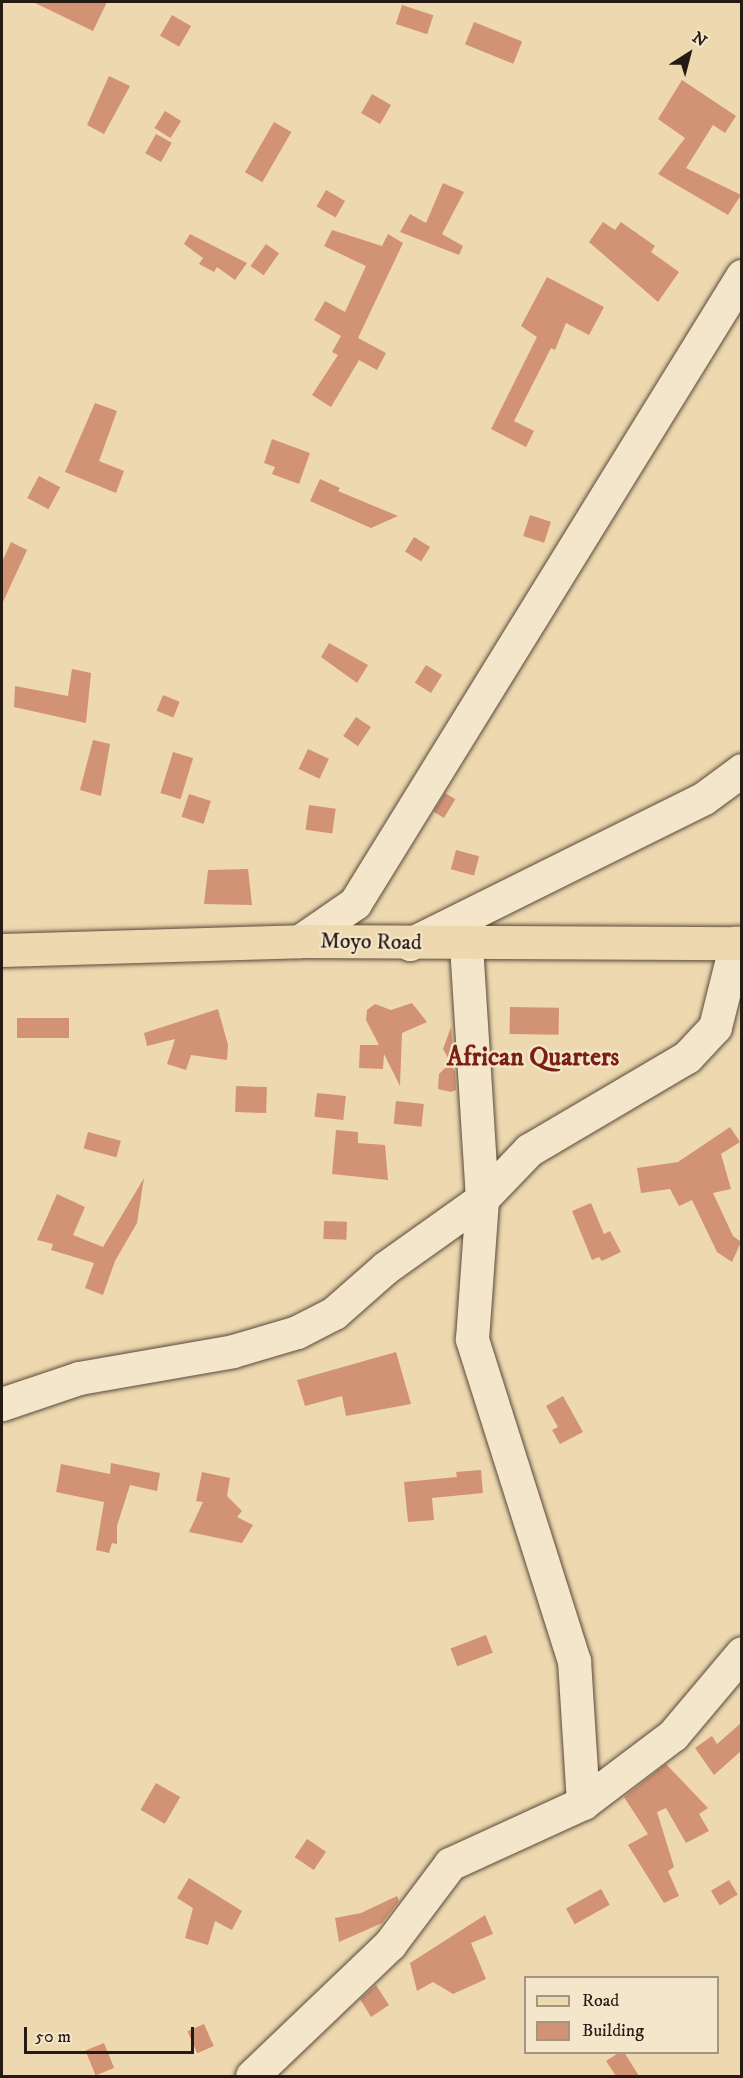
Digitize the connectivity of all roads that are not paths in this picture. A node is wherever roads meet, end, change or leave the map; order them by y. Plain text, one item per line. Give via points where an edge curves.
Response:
1 (741, 276) edge
2 (741, 770) edge
3 (300, 940) junction
4 (739, 943) edge
5 (410, 944) junction
6 (466, 945) junction
7 (2, 950) edge
8 (482, 1199) junction
9 (2, 1404) edge
10 (741, 1653) edge
11 (583, 1803) junction
12 (252, 2076) edge

1 - 3 street via 355,903
2 - 5 street via 704,798
3 - 5 main road, Moyo Road
3 - 7 main road, Moyo Road
4 - 6 main road, Moyo Road
4 - 8 street via 716,1027 687,1057 529,1150
5 - 6 main road, Moyo Road
6 - 8 street
8 - 9 street via 385,1268 334,1313 297,1332 165,1366 79,1378
8 - 11 street via 472,1339 574,1661
10 - 11 street via 673,1735
11 - 12 street via 450,1864 390,1944

